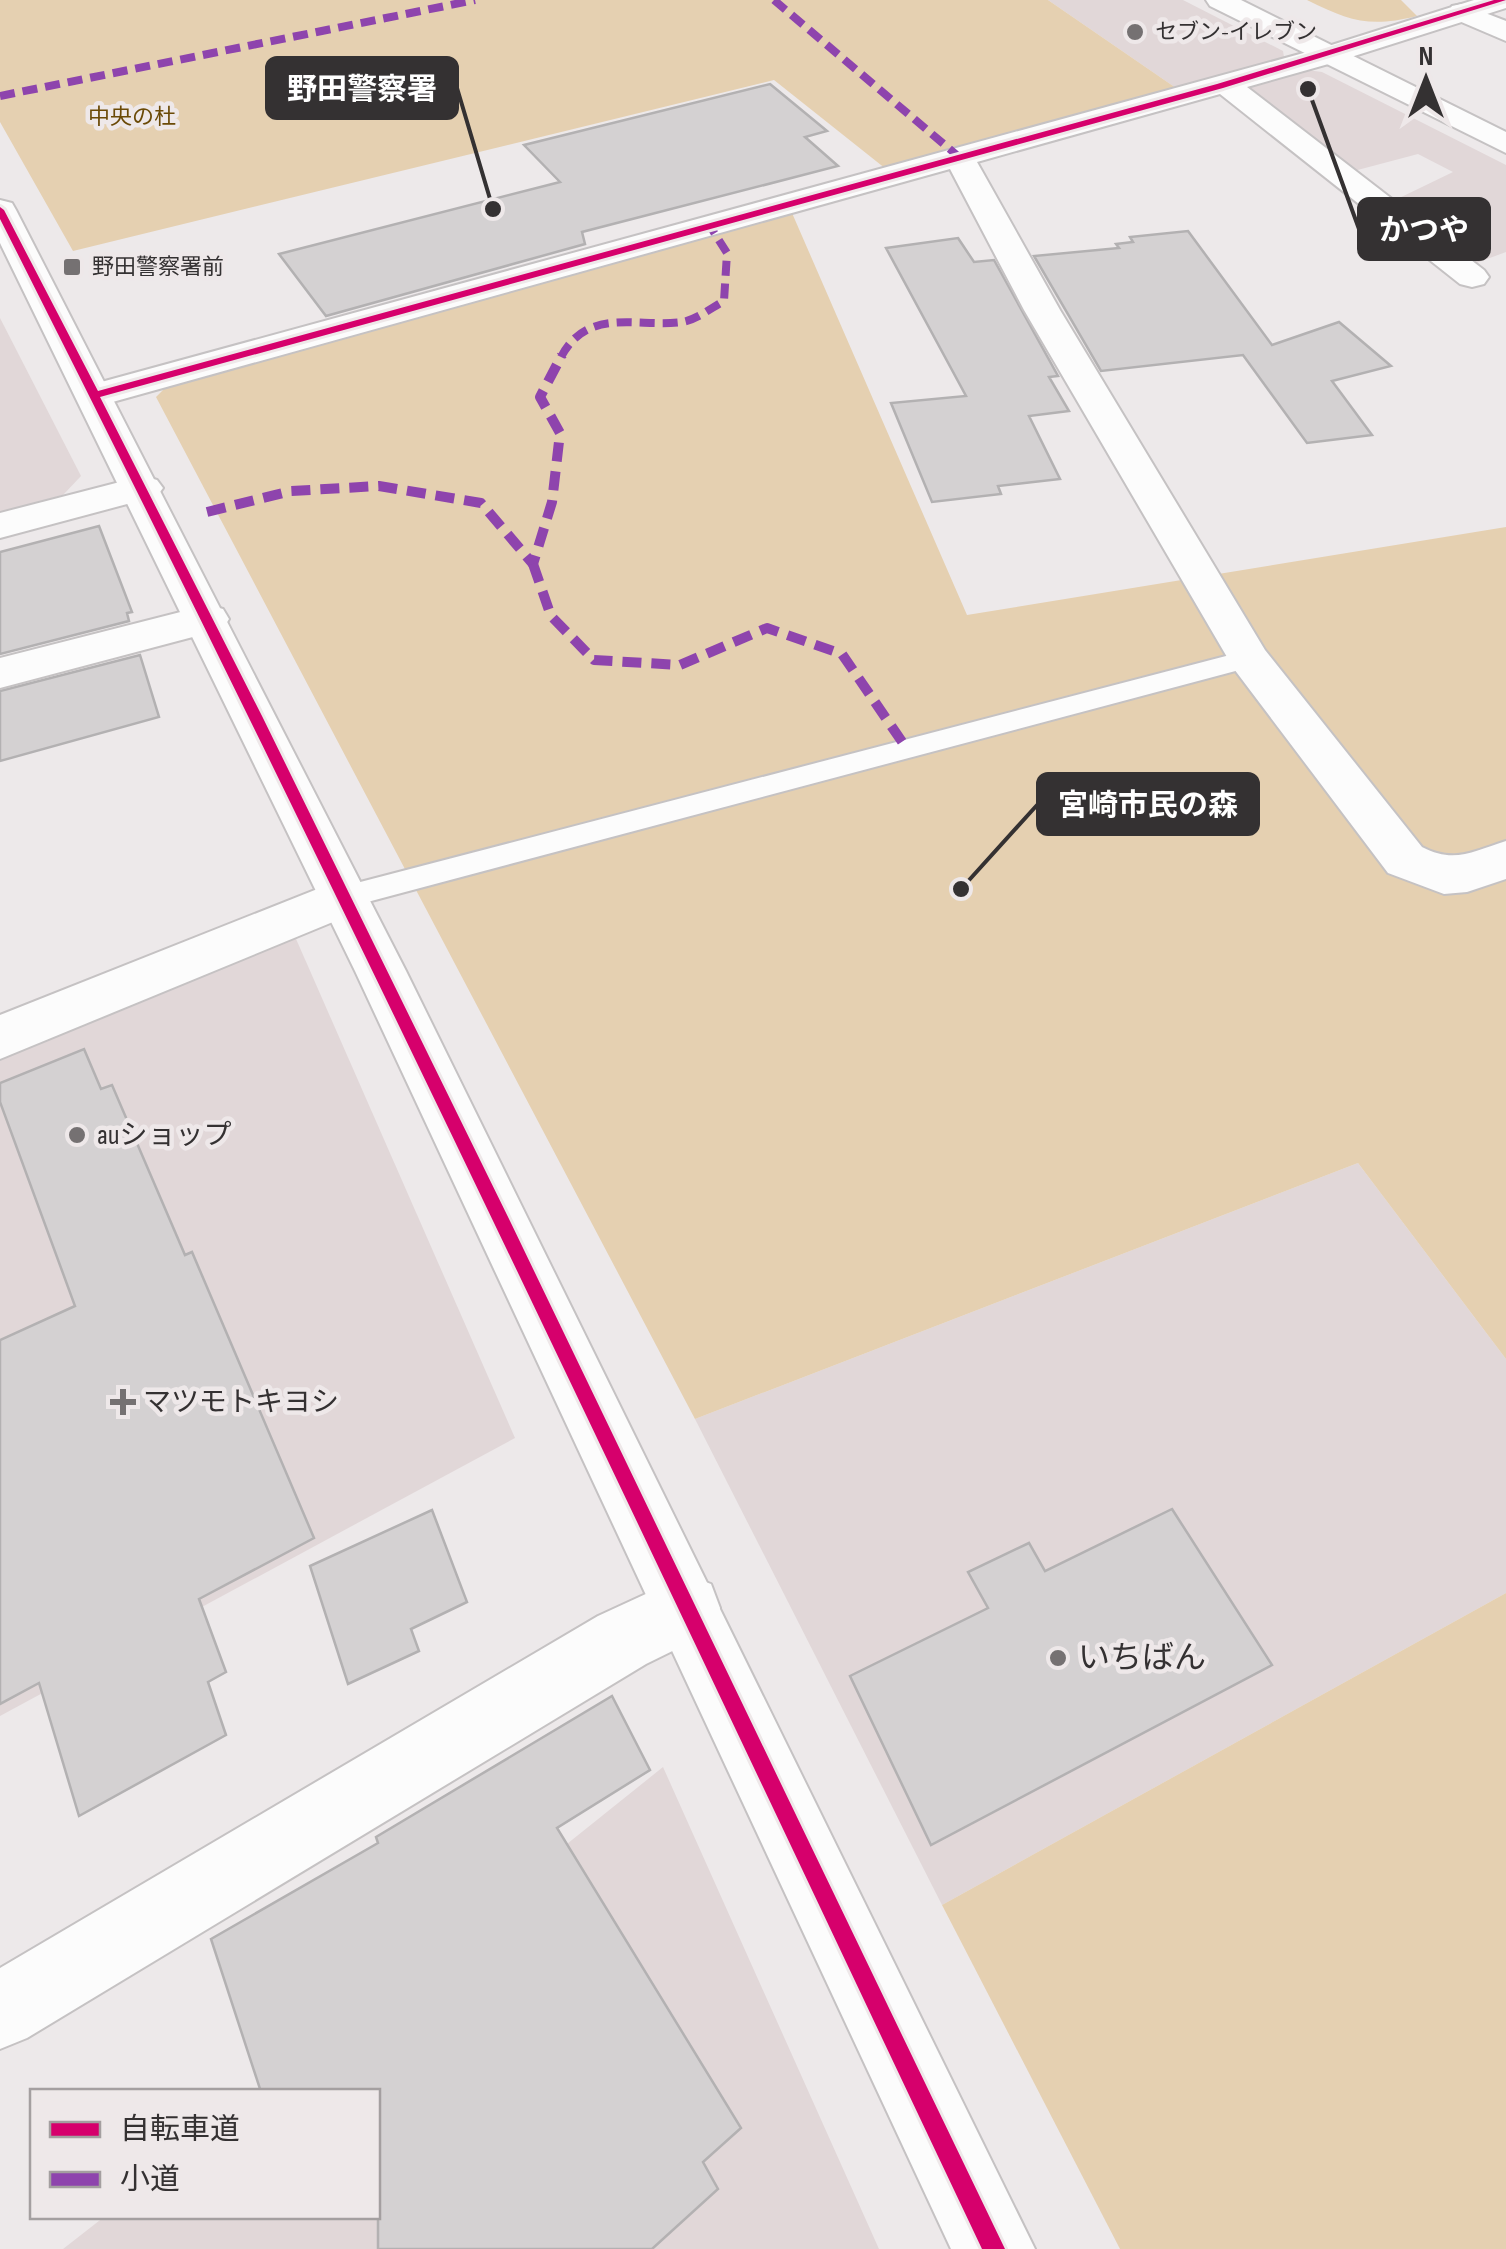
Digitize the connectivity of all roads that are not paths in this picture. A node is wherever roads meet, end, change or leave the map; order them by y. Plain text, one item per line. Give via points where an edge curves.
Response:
1 (1220, 0) edge
2 (1270, 0) edge
3 (1502, 0) edge
4 (1462, 12) junction
5 (1506, 32) edge
6 (1343, 49) junction
7 (1225, 84) junction
8 (1506, 117) edge
9 (1506, 144) edge
10 (959, 157) junction
11 (0, 210) edge
12 (1472, 277) dead end
13 (96, 395) junction
14 (144, 488) junction
15 (0, 526) edge
16 (208, 619) junction
17 (1249, 659) junction
18 (0, 673) edge
19 (1506, 859) edge
20 (346, 897) junction
21 (0, 1038) edge
22 (687, 1608) junction
23 (0, 2011) edge
24 (994, 2249) edge

1 - 6 main road
2 - 6 main road
3 - 4 main road
4 - 5 main road
4 - 6 main road
6 - 7 main road
6 - 8 main road
6 - 9 main road
7 - 10 main road
7 - 12 main road
10 - 13 main road
10 - 17 main road
11 - 13 main road
13 - 14 main road
14 - 15 main road
14 - 16 main road
16 - 18 main road
16 - 20 main road
17 - 19 main road via 1405,860 1428,874 1464,877
17 - 20 lane
20 - 21 main road
20 - 22 main road
22 - 23 main road via 622,1640
22 - 24 main road

